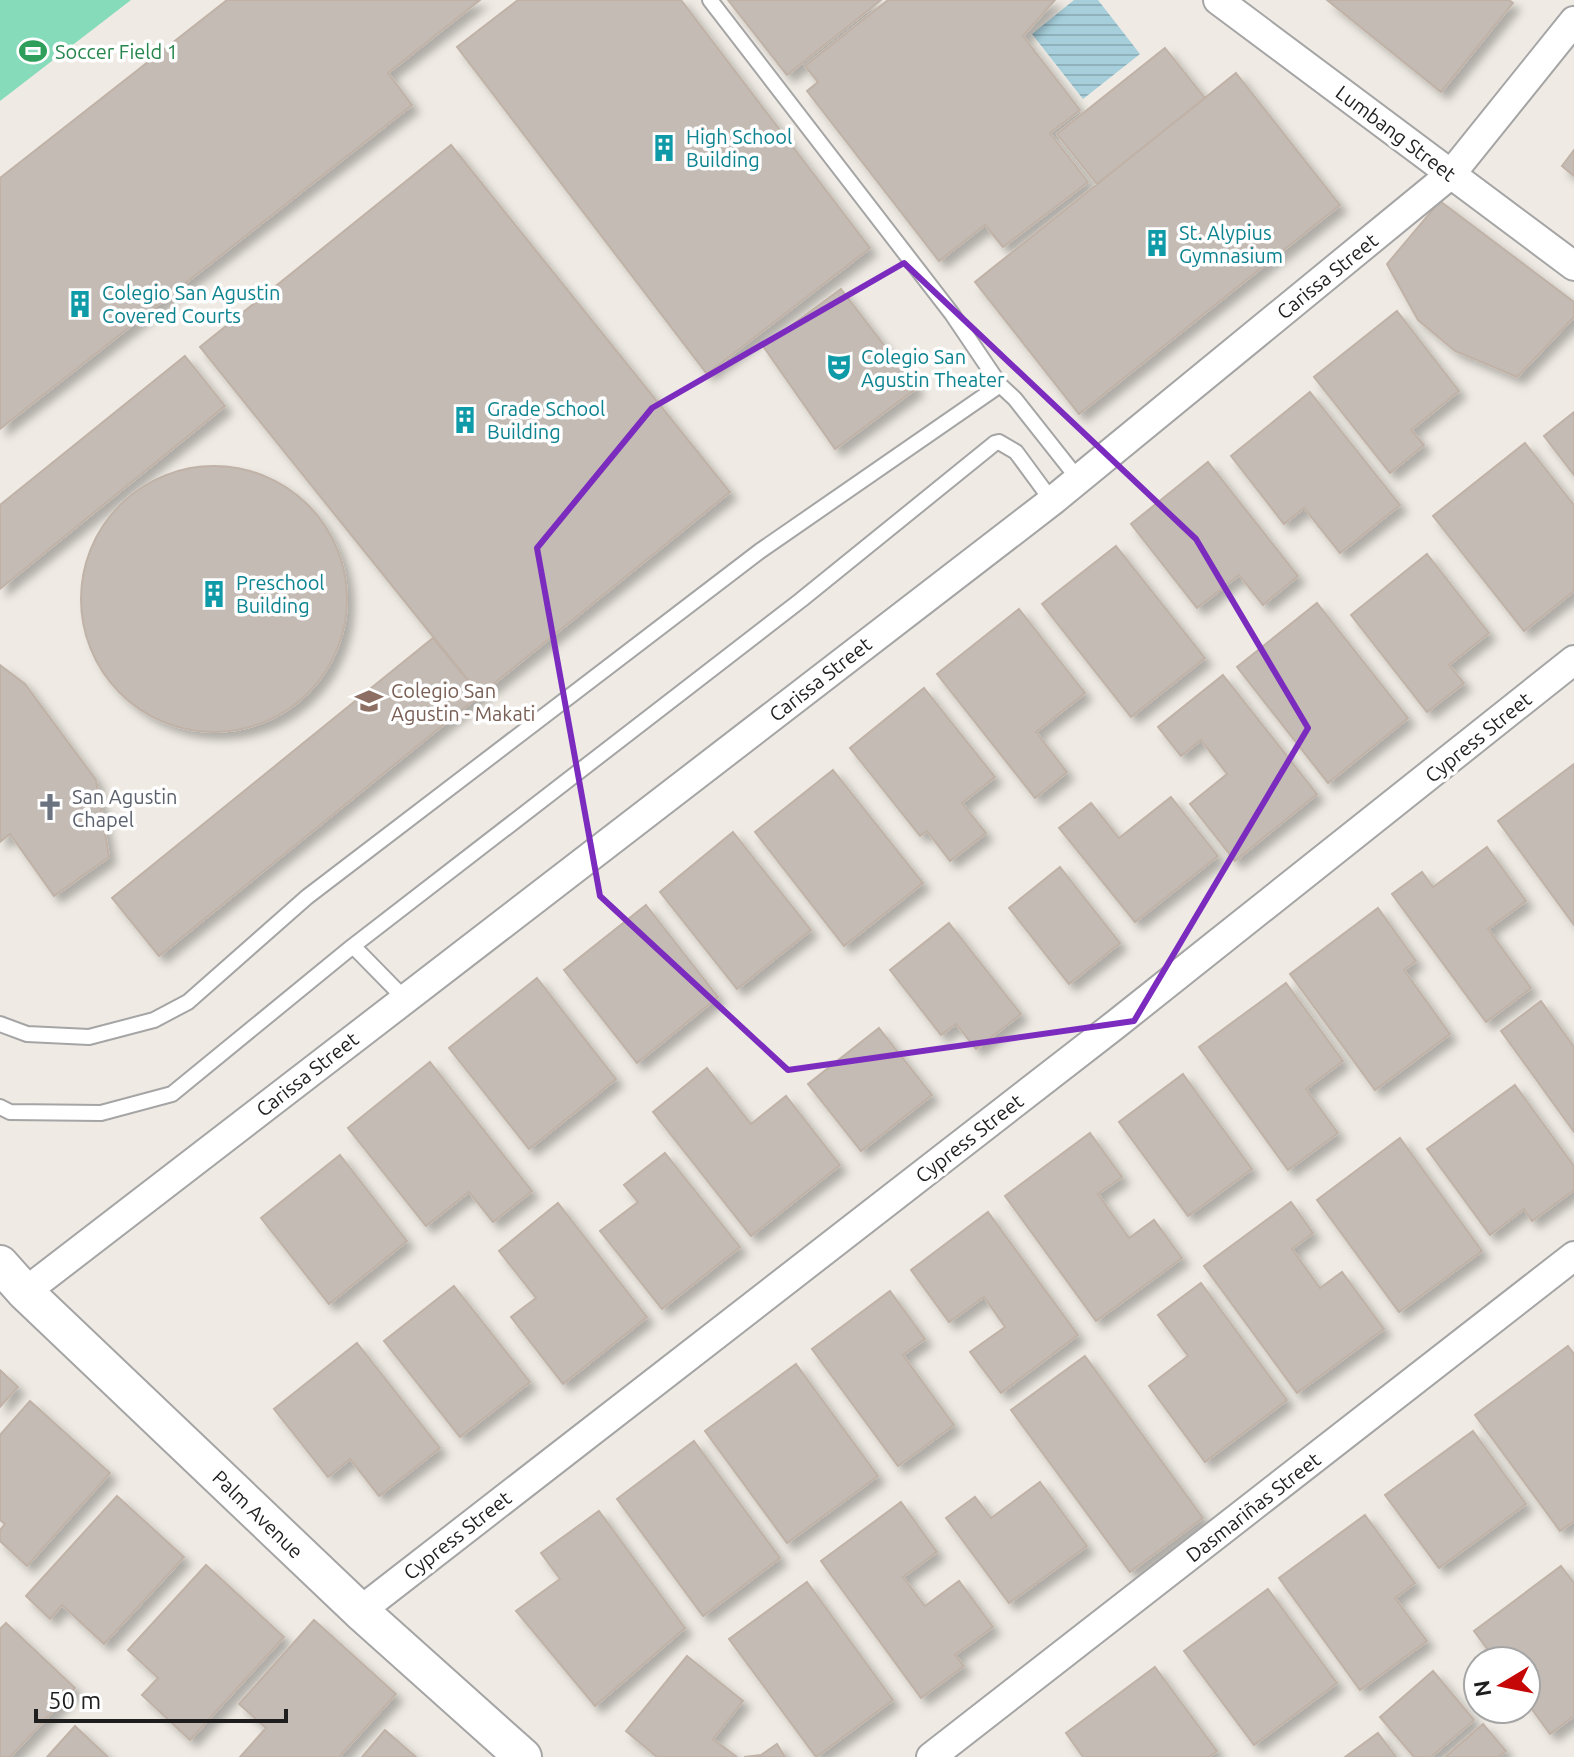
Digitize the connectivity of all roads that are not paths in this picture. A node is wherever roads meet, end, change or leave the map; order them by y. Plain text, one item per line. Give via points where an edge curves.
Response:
1 (710, 0) edge
2 (1218, 0) edge
3 (1574, 21) edge
4 (1451, 174) junction
5 (1574, 266) edge
6 (1000, 385) junction
7 (1079, 480) junction
8 (1052, 501) junction
9 (1574, 660) edge
10 (353, 946) junction
11 (405, 999) junction
12 (0, 1024) edge
13 (0, 1107) edge
14 (1574, 1256) edge
15 (0, 1264) edge
16 (25, 1292) junction
17 (360, 1611) junction
18 (523, 1757) edge
19 (931, 1757) edge

1 - 6 lane via 952,314
2 - 4 street, Lumbang Street
3 - 4 street, Carissa Street
4 - 5 street, Lumbang Street
4 - 7 street, Carissa Street
6 - 7 lane
6 - 12 lane via 760,551 307,897 188,1002 154,1020 89,1037 27,1034
7 - 8 street, Carissa Street
8 - 10 lane via 1016,452 995,443
8 - 11 street, Carissa Street
9 - 17 street, Cypress Street via 1115,1025
10 - 11 lane
10 - 13 lane via 172,1094 101,1113 10,1112
11 - 16 street, Carissa Street
14 - 19 street, Dasmariñas Street
15 - 16 street, Palm Avenue
16 - 17 street, Palm Avenue
17 - 18 street, Palm Avenue

